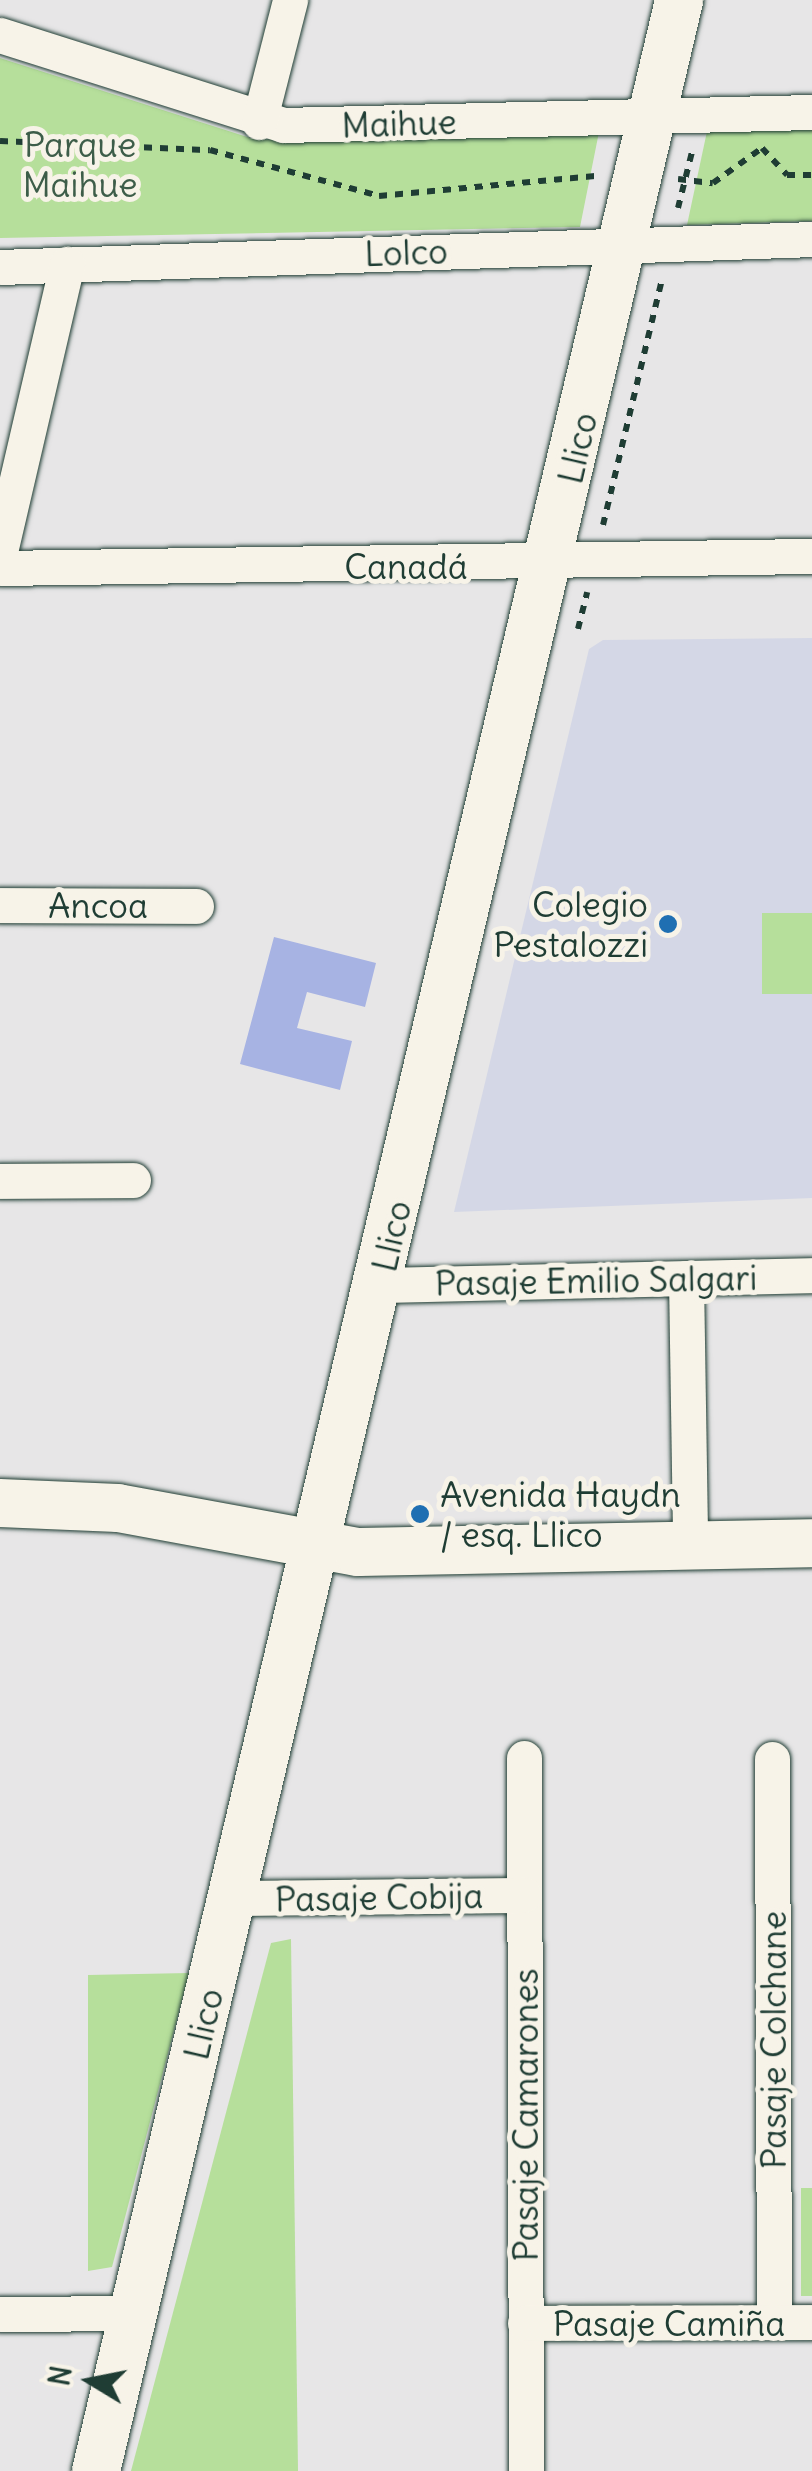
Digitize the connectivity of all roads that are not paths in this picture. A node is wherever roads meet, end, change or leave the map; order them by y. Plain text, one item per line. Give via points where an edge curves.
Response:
1 (290, 0) edge
2 (680, 0) edge
3 (0, 34) edge
4 (812, 112) edge
5 (654, 114) junction
6 (259, 122) junction
7 (812, 239) edge
8 (624, 245) junction
9 (67, 264) junction
10 (0, 267) edge
11 (0, 552) edge
12 (812, 556) edge
13 (551, 565) junction
14 (0, 568) edge
15 (0, 905) edge
16 (196, 906) dead end
17 (133, 1180) dead end
18 (0, 1181) edge
19 (812, 1276) edge
20 (686, 1278) junction
21 (379, 1286) junction
22 (0, 1503) edge
23 (812, 1543) edge
24 (690, 1546) junction
25 (315, 1548) junction
26 (524, 1758) dead end
27 (772, 1758) dead end
28 (524, 1895) junction
29 (233, 1898) junction
30 (134, 2313) junction
31 (0, 2314) edge
32 (774, 2322) junction
33 (812, 2322) edge
34 (525, 2324) junction
35 (96, 2471) edge
36 (526, 2471) edge

1 - 6 street
2 - 5 street, Llico
3 - 6 street, Maihue
4 - 5 street, Maihue
5 - 6 street, Maihue
5 - 8 street, Llico
7 - 8 street, Lolco
8 - 9 street, Lolco
8 - 13 street, Llico
9 - 10 street, Lolco
9 - 11 street
12 - 13 street, Canadá
13 - 14 street, Canadá
13 - 21 street, Llico
15 - 16 street, Ancoa
17 - 18 street
19 - 20 street, Pasaje Emilio Salgari
20 - 21 street, Pasaje Emilio Salgari
20 - 24 street
21 - 25 street, Llico
22 - 25 street via 118,1508
23 - 24 street
24 - 25 street
25 - 29 street, Llico
26 - 28 street, Pasaje Camarones
27 - 32 street, Pasaje Colchane
28 - 29 street, Pasaje Cobija
28 - 34 street, Pasaje Camarones
29 - 30 street, Llico
30 - 31 street
30 - 35 street, Llico
32 - 33 street, Pasaje Camiña
32 - 34 street, Pasaje Camiña
34 - 36 street, Pasaje Camarones

